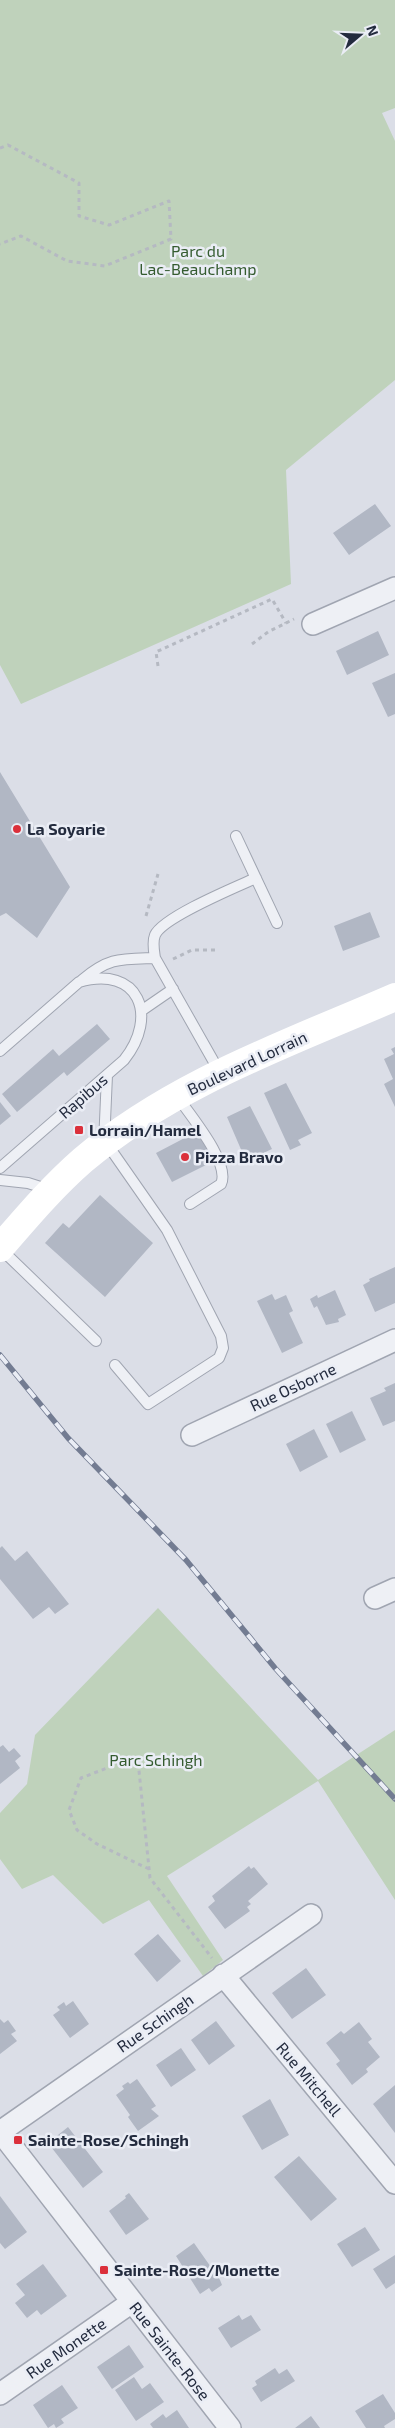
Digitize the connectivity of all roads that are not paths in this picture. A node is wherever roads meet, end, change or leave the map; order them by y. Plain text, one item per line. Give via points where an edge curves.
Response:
1 (395, 588) edge
2 (313, 624) dead end
3 (236, 836) dead end
4 (256, 878) junction
5 (277, 923) dead end
6 (154, 958) junction
7 (79, 982) junction
8 (173, 989) junction
9 (395, 997) edge
10 (141, 1011) junction
11 (0, 1051) edge
12 (220, 1072) junction
13 (107, 1075) junction
14 (176, 1096) junction
15 (104, 1144) junction
16 (0, 1168) edge
17 (0, 1180) edge
18 (51, 1190) junction
19 (190, 1204) dead end
20 (0, 1248) edge
21 (395, 1340) edge
22 (96, 1342) dead end
23 (115, 1365) dead end
24 (192, 1435) dead end
25 (395, 1589) edge
26 (375, 1598) dead end
27 (311, 1914) dead end
28 (223, 1975) junction
29 (0, 2132) edge
30 (395, 2183) edge
31 (132, 2302) junction
32 (0, 2394) edge
33 (230, 2428) edge

1 - 2 street
3 - 4 lane
4 - 5 lane
4 - 6 lane via 168,920 155,935
6 - 7 lane via 119,958 96,968
6 - 8 lane
7 - 10 lane, Rapibus via 92,978 117,980 130,989
7 - 11 lane
8 - 10 lane
8 - 12 lane
9 - 12 main road, Boulevard Lorrain
10 - 13 lane, Rapibus via 139,1039 124,1060
12 - 14 main road, Boulevard Lorrain
13 - 15 lane
13 - 16 lane, Rapibus
14 - 15 main road, Boulevard Lorrain
14 - 19 lane via 204,1133 220,1164 223,1180
15 - 18 main road, Boulevard Lorrain
15 - 23 lane via 167,1230 221,1336 223,1348 219,1358 148,1404
17 - 18 lane
18 - 20 main road, Boulevard Lorrain
20 - 22 lane
21 - 24 street, Rue Osborne
25 - 26 street
27 - 28 street, Rue Schingh
28 - 29 street, Rue Schingh
28 - 30 street, Rue Mitchell
29 - 31 street, Rue Sainte-Rose
31 - 32 street, Rue Monette
31 - 33 street, Rue Sainte-Rose

